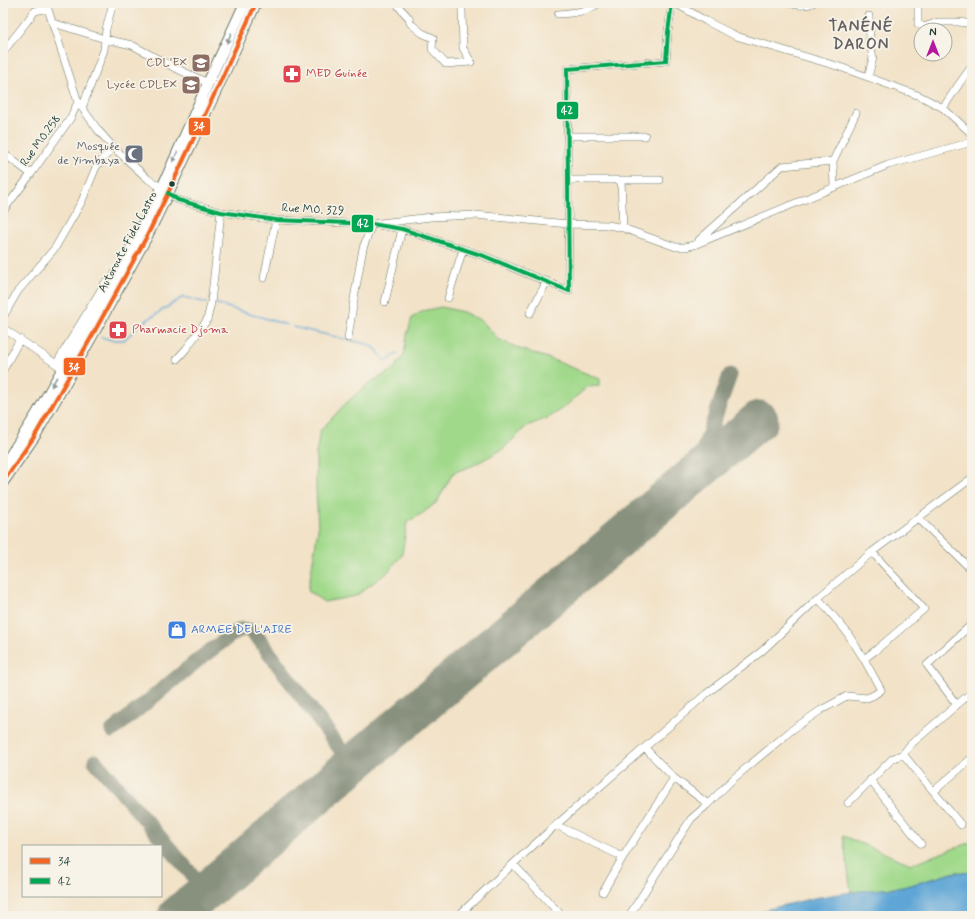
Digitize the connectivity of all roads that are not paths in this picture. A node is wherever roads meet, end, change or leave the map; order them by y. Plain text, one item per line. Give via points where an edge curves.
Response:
1 (113, 3) edge
2 (256, 3) edge
3 (398, 3) edge
4 (461, 3) edge
5 (599, 3) edge
6 (674, 3) edge
7 (790, 3) edge
8 (813, 3) edge
9 (918, 3) edge
10 (243, 4) edge
11 (47, 5) edge
12 (558, 14) dead end
13 (869, 16) dead end
14 (53, 23) junction
15 (972, 24) edge
16 (105, 39) junction
17 (3, 52) edge
18 (972, 66) edge
19 (868, 77) junction
20 (208, 83) junction
21 (80, 105) junction
22 (943, 108) junction
23 (856, 113) dead end
24 (972, 134) edge
25 (567, 136) junction
26 (645, 136) dead end
27 (972, 142) edge
28 (113, 147) junction
29 (3, 153) edge
30 (833, 161) junction
31 (31, 174) junction
32 (568, 180) junction
33 (621, 180) junction
34 (660, 180) dead end
35 (834, 187) junction
36 (165, 190) junction
37 (3, 211) edge
38 (221, 212) junction
39 (276, 220) junction
40 (372, 224) junction
41 (568, 224) junction
42 (623, 228) junction
43 (402, 229) junction
44 (694, 245) junction
45 (463, 249) junction
46 (264, 278) dead end
47 (546, 281) junction
48 (105, 283) dead end
49 (448, 298) dead end
50 (385, 302) dead end
51 (530, 313) dead end
52 (3, 317) edge
53 (3, 324) edge
54 (5, 330) edge
55 (348, 338) dead end
56 (20, 339) junction
57 (178, 359) dead end
58 (59, 366) junction
59 (3, 370) edge
60 (3, 467) edge
61 (972, 478) edge
62 (3, 482) edge
63 (918, 518) junction
64 (872, 552) junction
65 (972, 570) edge
66 (818, 598) junction
67 (972, 624) edge
68 (864, 659) junction
69 (972, 692) edge
70 (957, 705) junction
71 (645, 748) junction
72 (903, 754) junction
73 (972, 758) edge
74 (674, 778) junction
75 (870, 780) junction
76 (934, 791) junction
77 (848, 803) dead end
78 (708, 804) junction
79 (556, 825) junction
80 (961, 825) dead end
81 (921, 844) dead end
82 (623, 857) junction
83 (513, 864) junction
84 (603, 892) dead end
85 (458, 916) edge
86 (562, 916) edge
87 (629, 916) edge

1 - 16 street, Rue MO.258
2 - 36 highway, Autoroute Fidel Castro via 222,78
3 - 4 street via 410,23 433,38 432,49 446,64 471,62 462,48
5 - 12 street via 581,12
6 - 19 street via 736,36
6 - 25 street via 666,61 567,69
7 - 8 street via 796,6
9 - 15 street via 918,24 924,27 938,22
10 -> 20 highway, Autoroute Fidel Castro
11 - 14 street, Rue MO. 329
11 - 17 street via 35,11
13 - 19 street via 873,58
14 - 16 street
14 - 21 street, Rue MO. 329
16 - 20 street via 132,45
16 - 21 street, Rue MO.258 via 104,50
18 - 22 street
19 - 22 street via 920,96
20 -> 36 highway, Autoroute Fidel Castro
21 - 28 street, Rue MO. 329
21 - 31 street, Rue MO.258
22 - 24 street
23 - 30 street
25 - 26 street
25 - 32 street
27 - 35 street via 888,165
28 - 36 street, Rue MO. 329 via 148,179
28 - 52 street via 96,167 82,201 55,248 18,291
29 - 31 street
30 - 35 street
30 - 44 street via 782,166
31 - 37 street, Rue MO.258
32 - 33 street
32 - 41 street
33 - 34 street
33 - 42 street
35 - 44 street
36 - 38 street, Rue MO. 329 via 178,200
36 - 58 highway, Autoroute Fidel Castro via 124,262
36 - 62 highway, Autoroute Fidel Castro via 142,245 49,412
38 - 39 street, Rue MO. 329
38 - 57 street via 207,320
39 - 40 street, Rue MO. 329
39 - 46 street
40 - 41 street via 475,215
40 - 43 street, Rue MO. 329
40 - 55 street via 364,248
41 - 42 street
41 - 47 street, Rue MO. 329 via 569,290
42 - 44 street via 676,247
43 - 45 street, Rue MO. 329
43 - 50 street
45 - 47 street, Rue MO. 329
45 - 49 street
47 - 51 street
48 - 58 street
53 - 54 street
54 - 56 street
56 - 58 street
56 - 59 street
58 -> 60 highway, Autoroute Fidel Castro via 35,417
61 - 63 street
63 - 64 street
63 - 65 street
64 - 66 street
64 - 68 street via 924,609
66 - 68 street via 846,631
66 - 71 street via 762,651 706,694
67 - 70 street via 927,665
68 - 78 street via 881,690 867,698 847,696 820,710 769,749
69 - 70 street
70 - 72 street
71 - 74 street
71 - 79 street
72 - 75 street via 892,759
72 - 76 street
73 - 76 street
74 - 78 street
74 - 82 street
75 - 77 street
75 - 81 street
76 - 80 street
78 - 87 street via 691,819
79 - 82 street
79 - 83 street
82 - 84 street
83 - 85 street
83 - 86 street

